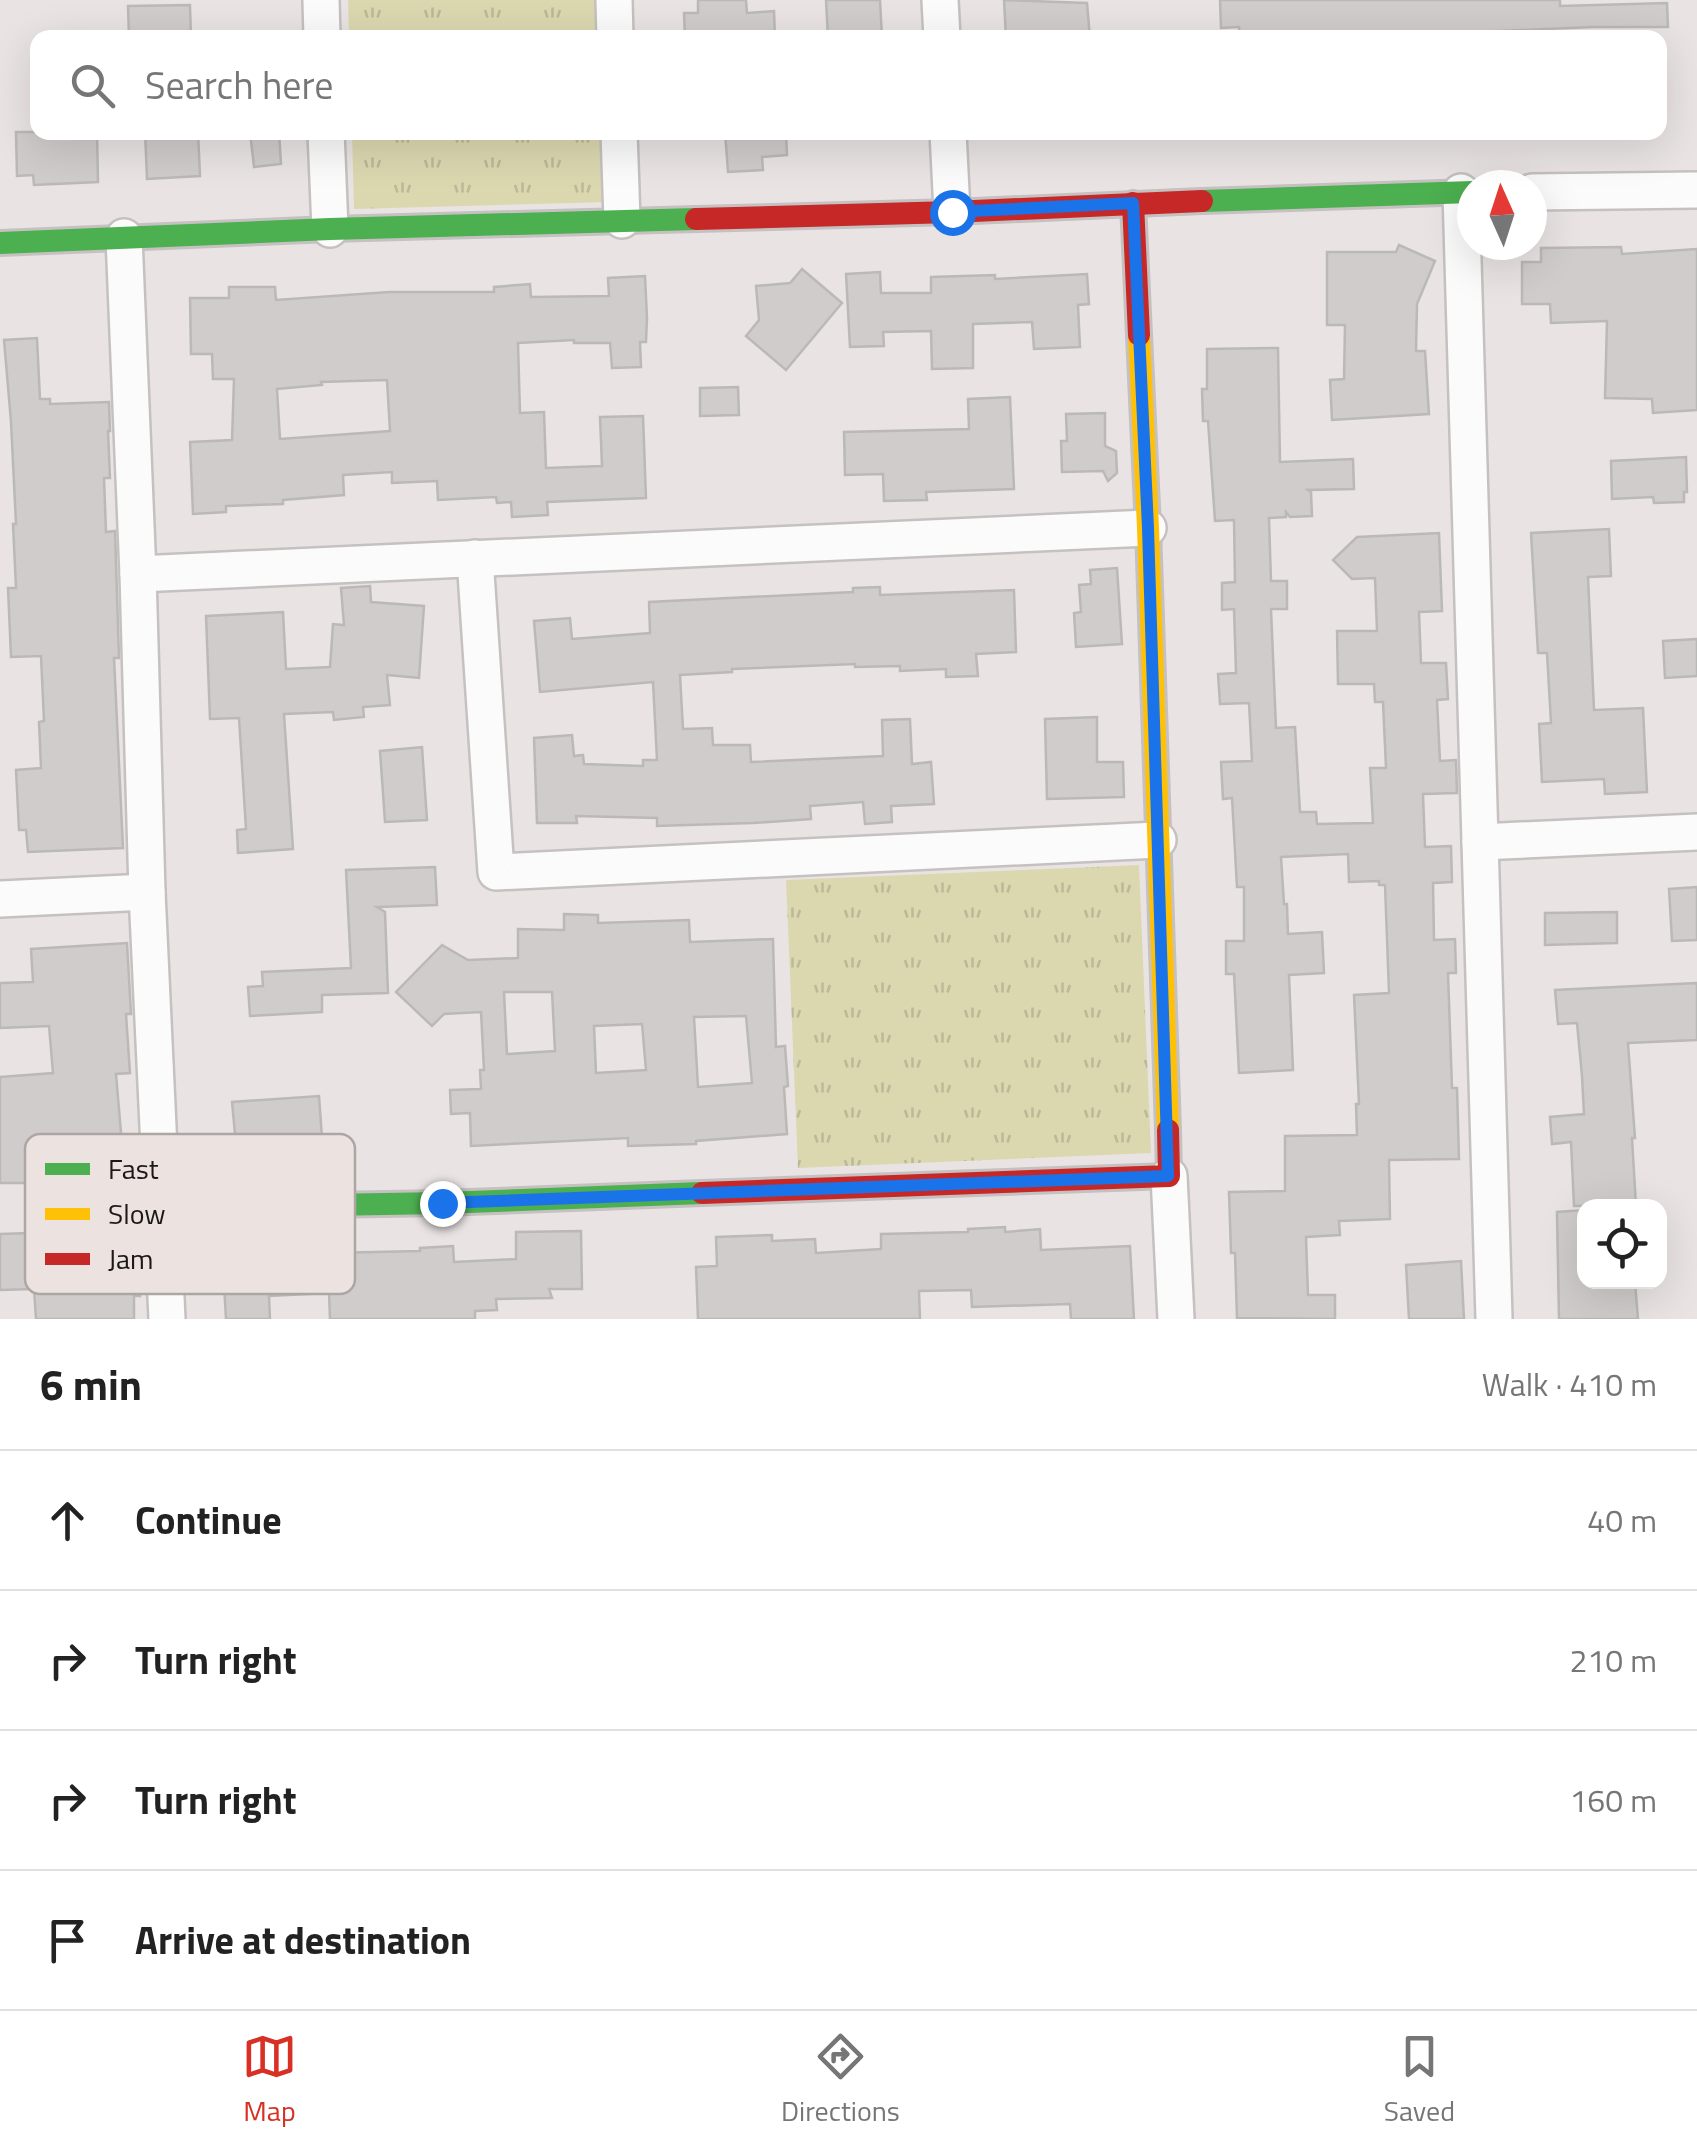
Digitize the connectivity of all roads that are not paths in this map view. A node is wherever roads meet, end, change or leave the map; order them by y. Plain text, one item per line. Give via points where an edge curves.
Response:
1 (320, 0) edge
2 (614, 0) edge
3 (940, 0) edge
4 (322, 30) edge
5 (616, 30) edge
6 (942, 30) edge
7 (326, 140) edge
8 (619, 140) edge
9 (948, 140) edge
10 (1697, 190) edge
11 (1457, 192) edge
12 (1547, 192) edge
13 (1133, 203) junction
14 (952, 212) junction
15 (622, 220) junction
16 (330, 229) junction
17 (124, 238) junction
18 (0, 243) edge
19 (1468, 260) edge
20 (1148, 528) junction
21 (474, 558) junction
22 (138, 574) junction
23 (1697, 832) edge
24 (1158, 840) junction
25 (1480, 842) junction
26 (146, 892) junction
27 (0, 899) edge
28 (158, 1134) edge
29 (1168, 1176) junction
30 (355, 1205) edge
31 (166, 1294) edge
32 (167, 1319) edge
33 (1176, 1319) edge
34 (1494, 1319) edge

1 - 4 street
2 - 5 street
3 - 6 street
7 - 16 street
8 - 15 street
9 - 14 street
10 - 12 street
11 - 13 street
13 - 14 street
13 - 20 street
14 - 15 street
15 - 16 street
16 - 17 street
17 - 18 street
17 - 22 street
19 - 25 street
20 - 21 street
20 - 24 street
21 - 22 street
21 - 24 street via 496,872
22 - 26 street
23 - 25 street
24 - 29 street
25 - 34 street
26 - 27 street
26 - 28 street
29 - 30 street
29 - 33 street
31 - 32 street

